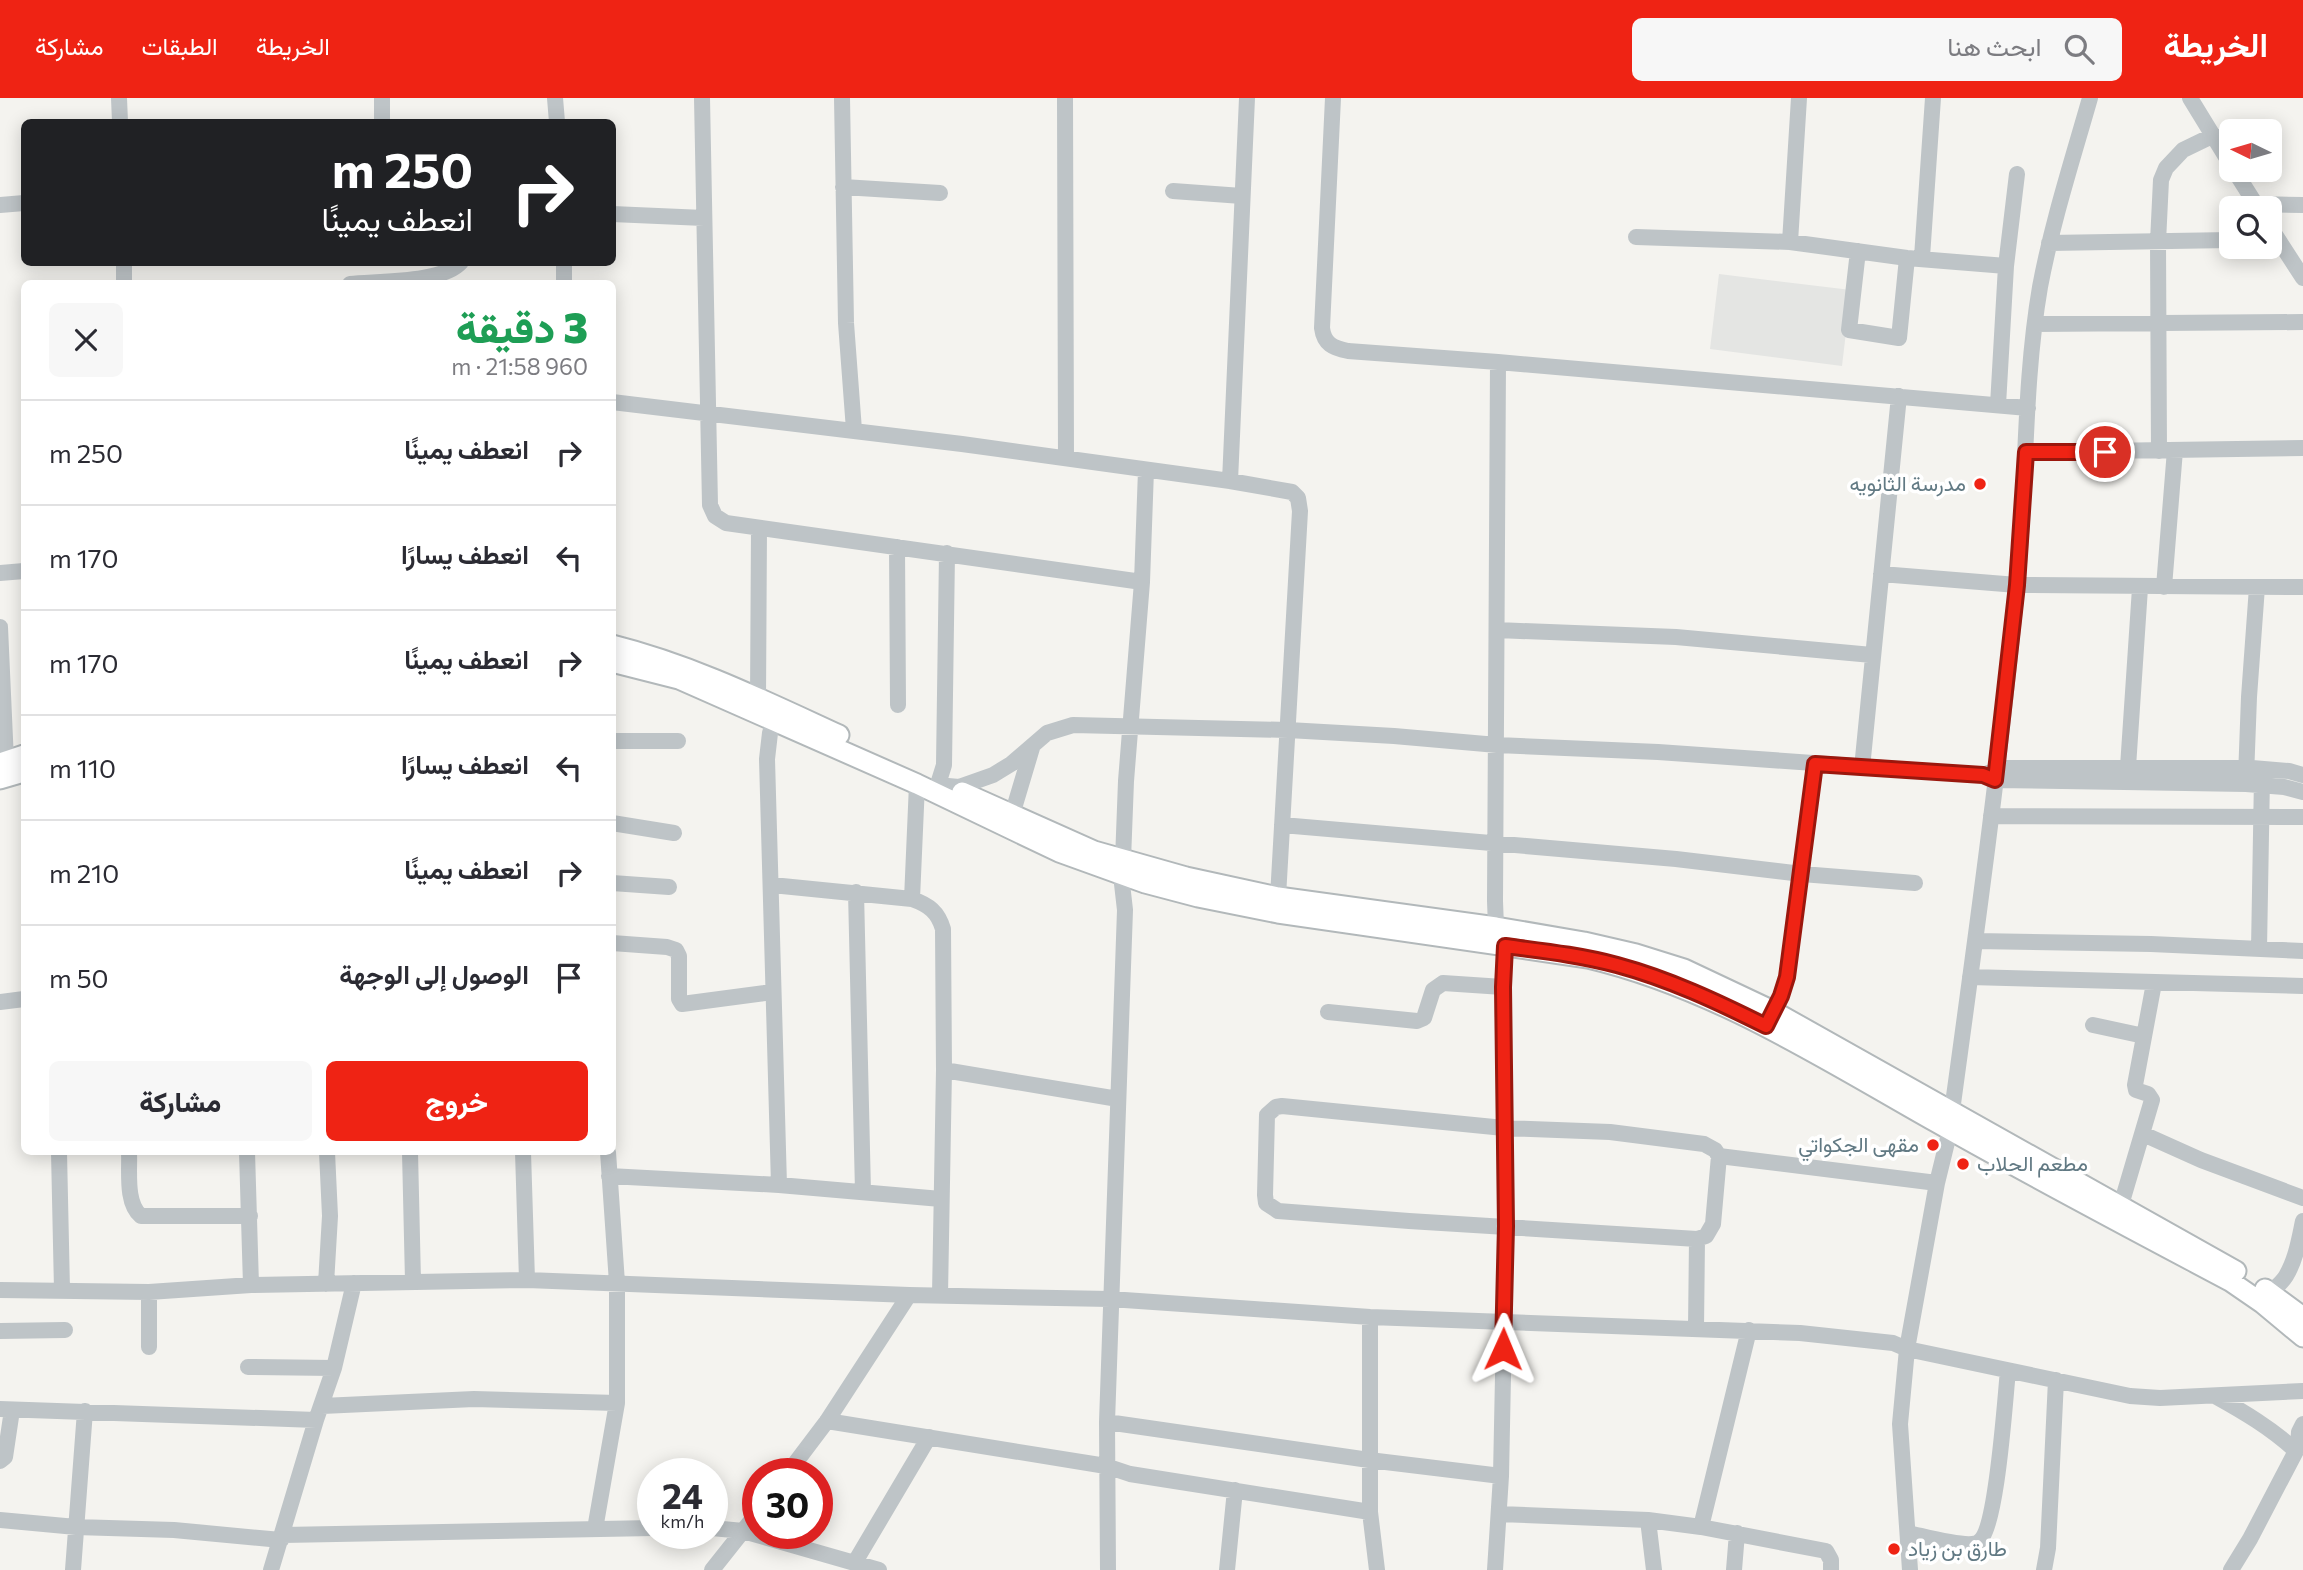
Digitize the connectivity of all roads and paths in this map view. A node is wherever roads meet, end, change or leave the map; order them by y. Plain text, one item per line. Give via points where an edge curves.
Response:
1 (119, 98) edge
2 (382, 98) edge
3 (555, 98) edge
4 (702, 98) edge
5 (842, 98) edge
6 (1065, 98) edge
7 (1247, 98) edge
8 (1333, 98) edge
9 (1799, 98) edge
10 (1933, 98) edge
11 (2090, 98) edge
12 (2190, 98) edge
13 (120, 119) edge
14 (382, 119) edge
15 (557, 119) edge
16 (2214, 135) junction
17 (2219, 144) edge
18 (2017, 174) dead end
19 (843, 187) junction
20 (1174, 191) dead end
21 (940, 193) dead end
22 (1242, 196) junction
23 (21, 203) edge
24 (0, 205) edge
25 (2282, 205) edge
26 (2303, 205) edge
27 (616, 214) edge
28 (704, 218) junction
29 (1636, 237) dead end
30 (2219, 240) edge
31 (1790, 242) junction
32 (2158, 242) junction
33 (2049, 243) junction
34 (2282, 249) edge
35 (1858, 251) junction
36 (1914, 258) junction
37 (2006, 266) junction
38 (458, 272) edge
39 (2303, 278) edge
40 (394, 280) edge
41 (2303, 322) edge
42 (2035, 324) junction
43 (2158, 324) junction
44 (1499, 362) junction
45 (1899, 396) junction
46 (616, 402) edge
47 (1998, 404) junction
48 (2028, 408) junction
49 (709, 414) junction
50 (854, 430) junction
51 (2303, 448) edge
52 (2167, 451) junction
53 (2026, 452) junction
54 (1066, 458) junction
55 (1146, 470) junction
56 (1230, 481) junction
57 (759, 528) junction
58 (897, 547) junction
59 (947, 553) junction
60 (21, 571) edge
61 (0, 573) edge
62 (1881, 574) junction
63 (1142, 582) junction
64 (2017, 585) junction
65 (2140, 587) junction
66 (2164, 587) junction
67 (2257, 587) junction
68 (2303, 587) edge
69 (0, 627) edge
70 (1497, 630) junction
71 (616, 646) edge
72 (1872, 655) junction
73 (616, 663) edge
74 (758, 699) junction
75 (898, 705) dead end
76 (774, 721) junction
77 (1132, 726) junction
78 (1288, 730) junction
79 (616, 741) edge
80 (678, 741) dead end
81 (1497, 745) junction
82 (1032, 748) junction
83 (8, 764) edge
84 (1815, 764) junction
85 (2128, 767) junction
86 (1862, 768) junction
87 (1991, 775) junction
88 (2303, 775) edge
89 (2254, 776) junction
90 (944, 783) junction
91 (917, 784) junction
92 (2303, 792) edge
93 (1012, 816) junction
94 (1991, 816) junction
95 (2262, 817) junction
96 (2303, 817) edge
97 (616, 824) edge
98 (1282, 825) junction
99 (674, 833) dead end
100 (1495, 844) junction
101 (1122, 867) junction
102 (1802, 874) junction
103 (616, 883) edge
104 (1145, 883) junction
105 (1915, 883) dead end
106 (772, 885) junction
107 (669, 887) dead end
108 (856, 891) junction
109 (1227, 895) junction
110 (1278, 897) junction
111 (912, 898) junction
112 (1125, 910) junction
113 (1496, 927) junction
114 (1976, 941) junction
115 (616, 943) edge
116 (1505, 946) junction
117 (2259, 949) junction
118 (2303, 951) edge
119 (1970, 977) junction
120 (2154, 983) junction
121 (2303, 986) edge
122 (1503, 987) junction
123 (772, 992) junction
124 (21, 999) edge
125 (0, 1002) edge
126 (1328, 1012) dead end
127 (1769, 1018) junction
128 (2093, 1025) dead end
129 (2144, 1036) junction
130 (944, 1070) junction
131 (1118, 1099) junction
132 (1951, 1120) junction
133 (1504, 1128) junction
134 (2143, 1133) junction
135 (59, 1155) edge
136 (128, 1155) edge
137 (247, 1155) edge
138 (327, 1155) edge
139 (410, 1155) edge
140 (523, 1155) edge
141 (608, 1155) edge
142 (1719, 1156) junction
143 (2041, 1170) junction
144 (609, 1176) junction
145 (1937, 1183) junction
146 (779, 1185) junction
147 (863, 1192) junction
148 (2303, 1198) edge
149 (942, 1199) junction
150 (2121, 1205) junction
151 (250, 1216) junction
152 (2303, 1221) edge
153 (1506, 1226) junction
154 (1697, 1239) junction
155 (527, 1280) junction
156 (413, 1281) junction
157 (354, 1283) junction
158 (617, 1283) junction
159 (326, 1284) junction
160 (251, 1285) junction
161 (0, 1290) edge
162 (62, 1290) junction
163 (149, 1292) junction
164 (909, 1295) junction
165 (940, 1295) junction
166 (2266, 1297) junction
167 (1111, 1298) junction
168 (1370, 1317) junction
169 (2303, 1317) edge
170 (1504, 1323) junction
171 (1696, 1329) junction
172 (65, 1330) dead end
173 (1749, 1330) junction
174 (0, 1331) edge
175 (2303, 1337) edge
176 (149, 1347) dead end
177 (1907, 1349) junction
178 (248, 1367) dead end
179 (334, 1368) junction
180 (2008, 1371) junction
181 (2056, 1380) junction
182 (2303, 1391) edge
183 (2215, 1396) junction
184 (617, 1403) junction
185 (6, 1409) edge
186 (85, 1411) junction
187 (319, 1413) junction
188 (827, 1421) junction
189 (1107, 1422) junction
190 (2303, 1424) edge
191 (929, 1437) junction
192 (2299, 1447) edge
193 (799, 1458) edge
194 (1369, 1460) junction
195 (0, 1461) edge
196 (1106, 1466) junction
197 (1502, 1476) junction
198 (1236, 1490) junction
199 (1370, 1512) junction
200 (1499, 1514) junction
201 (0, 1520) edge
202 (1648, 1520) junction
203 (76, 1527) junction
204 (1701, 1527) junction
205 (637, 1528) edge
206 (595, 1529) junction
207 (742, 1532) edge
208 (1737, 1533) junction
209 (1908, 1533) junction
210 (282, 1537) junction
211 (808, 1549) edge
212 (855, 1562) junction
213 (73, 1570) edge
214 (271, 1570) edge
215 (712, 1570) edge
216 (879, 1570) edge
217 (1108, 1570) edge
218 (1227, 1570) edge
219 (1377, 1570) edge
220 (1495, 1570) edge
221 (1654, 1570) edge
222 (1734, 1570) edge
223 (1831, 1570) edge
224 (1910, 1570) edge
225 (2044, 1570) edge
226 (2231, 1570) edge

1 - 13 street
2 - 14 street
3 - 15 street
4 - 28 street
5 - 19 street
6 - 54 street
7 - 22 street
8 - 44 street via 1322,328 1328,344 1348,351
9 - 31 street
10 - 36 street
11 - 33 street
12 - 16 street
16 - 17 street
16 - 32 street via 2183,149 2166,168 2160,189
18 - 37 street
19 - 21 street
19 - 50 street
20 - 22 street
22 - 56 street
23 - 24 street
25 - 26 street
27 - 28 street
28 - 49 street
29 - 31 street
30 - 32 street
31 - 35 street
32 - 33 street
32 - 43 street
33 - 42 street
34 - 39 street
35 - 36 street
35 - 36 street via 1849,330 1899,338
36 - 37 street
37 - 47 street
38 - 40 street
41 - 43 street
42 - 43 street
42 - 48 street
43 - 52 street
44 - 45 street
44 - 70 street
45 - 47 street
45 - 62 street
46 - 49 street
47 - 48 street
48 - 53 street
49 - 50 street
49 - 57 street via 712,511 726,523
50 - 54 street
51 - 52 street
52 - 53 street
52 - 66 street
53 - 64 street
54 - 55 street
55 - 56 street
55 - 63 street
56 - 78 street via 1287,490 1300,503
57 - 58 street
57 - 74 street
58 - 59 street
58 - 75 street
59 - 63 street
59 - 90 street
60 - 61 street
62 - 64 street
62 - 72 street
63 - 77 street
64 - 65 street
64 - 87 street
65 - 66 street
65 - 85 street
66 - 67 street
67 - 68 street
67 - 89 street
69 - 83 street
70 - 72 street via 1676,637
70 - 81 street
71 - 74 main road via 674,662
72 - 86 street
73 - 76 main road via 679,679
74 - 90 main road
76 - 91 main road
76 - 106 street via 767,759
77 - 78 street
77 - 82 street via 1065,726 1047,733
77 - 101 street
78 - 81 street
78 - 98 street
79 - 80 street
81 - 84 street
81 - 100 street
82 - 90 street via 984,779 959,787
82 - 93 street
84 - 86 street
84 - 102 street
85 - 87 street via 2020,767
85 - 89 street
86 - 87 street
87 - 89 street
87 - 94 street
88 - 89 street
89 - 92 street
89 - 95 street
90 - 93 main road
91 - 101 main road via 1059,852
91 - 111 street
93 - 101 main road via 1094,850
94 - 95 street
94 - 114 street
95 - 96 street
95 - 117 street
97 - 99 street
98 - 100 street
98 - 110 street
100 - 102 street
100 - 113 street
101 - 104 main road
101 - 109 main road
101 - 112 street
102 - 105 street
102 - 127 street via 1787,977
103 - 107 street
104 - 109 main road
104 - 112 street
106 - 108 street
106 - 123 street
108 - 111 street
108 - 147 street
109 - 110 main road
109 - 116 main road via 1367,927
110 - 113 main road
111 - 130 street via 933,909 943,929
112 - 131 street
113 - 127 main road via 1636,954 1684,970
114 - 117 street
114 - 119 street
115 - 123 street via 676,950 682,1004
116 - 122 street
116 - 127 main road via 1619,965
117 - 118 street
119 - 120 street
119 - 132 street
120 - 121 street
120 - 129 street
122 - 126 street via 1443,983 1433,990 1424,1018 1417,1021
122 - 133 street
123 - 146 street
124 - 125 street
127 - 132 main road
128 - 129 street
129 - 134 street via 2135,1088 2152,1100
130 - 131 street
130 - 149 street
131 - 167 street
132 - 143 main road
132 - 145 street
133 - 142 street via 1610,1132 1696,1143 1711,1147
133 - 153 street
133 - 153 street via 1276,1107 1267,1115 1265,1195 1266,1203 1278,1211
134 - 148 street
134 - 150 street
135 - 162 street
136 - 151 street via 133,1204 141,1216
137 - 151 street
138 - 159 street
139 - 156 street
140 - 155 street
141 - 144 street
142 - 145 street
142 - 154 street via 1713,1224 1706,1236
143 - 150 main road
143 - 166 main road via 2230,1281
144 - 146 street
144 - 158 street
145 - 177 street
146 - 147 street
147 - 149 street
149 - 165 street
150 - 166 main road via 2203,1251
151 - 160 street
152 - 166 street via 2286,1277
153 - 154 street
153 - 170 street
154 - 171 street
155 - 156 street
155 - 158 street
156 - 157 street
157 - 159 street
157 - 179 street
158 - 164 street
158 - 184 street
159 - 160 street
160 - 163 street
161 - 162 street
162 - 163 street
163 - 176 street
164 - 165 street
164 - 188 street
165 - 167 street
166 - 169 main road
166 - 175 main road
167 - 168 street
167 - 189 street
168 - 170 street
168 - 194 street
170 - 171 street
170 - 197 street
171 - 173 street
172 - 174 street
173 - 177 street via 1893,1343
173 - 204 street
177 - 180 street
177 - 209 street via 1899,1441
178 - 179 street
179 - 187 street
180 - 181 street
180 - 209 street via 1987,1531 1971,1544
181 - 183 street via 2145,1398
181 - 225 street
182 - 183 street
183 - 192 street
184 - 187 street via 474,1399
184 - 206 street
185 - 186 street
185 - 195 street via 5,1457
186 - 187 street
186 - 203 street
187 - 210 street
188 - 191 street
188 - 193 street
189 - 194 street
189 - 196 street
190 - 192 street
191 - 196 street
191 - 212 street
192 - 226 street
194 - 197 street
194 - 199 street
196 - 198 street via 1130,1474
196 - 217 street
197 - 200 street
198 - 199 street
198 - 218 street
199 - 219 street
200 - 202 street
200 - 220 street
201 - 203 street
202 - 204 street
202 - 221 street
203 - 210 street
203 - 213 street
204 - 208 street
205 - 206 street
206 - 210 street
207 - 215 street
208 - 222 street
208 - 223 street via 1826,1551 1832,1560
209 - 224 street
210 - 214 street
211 - 212 street
212 - 216 street

